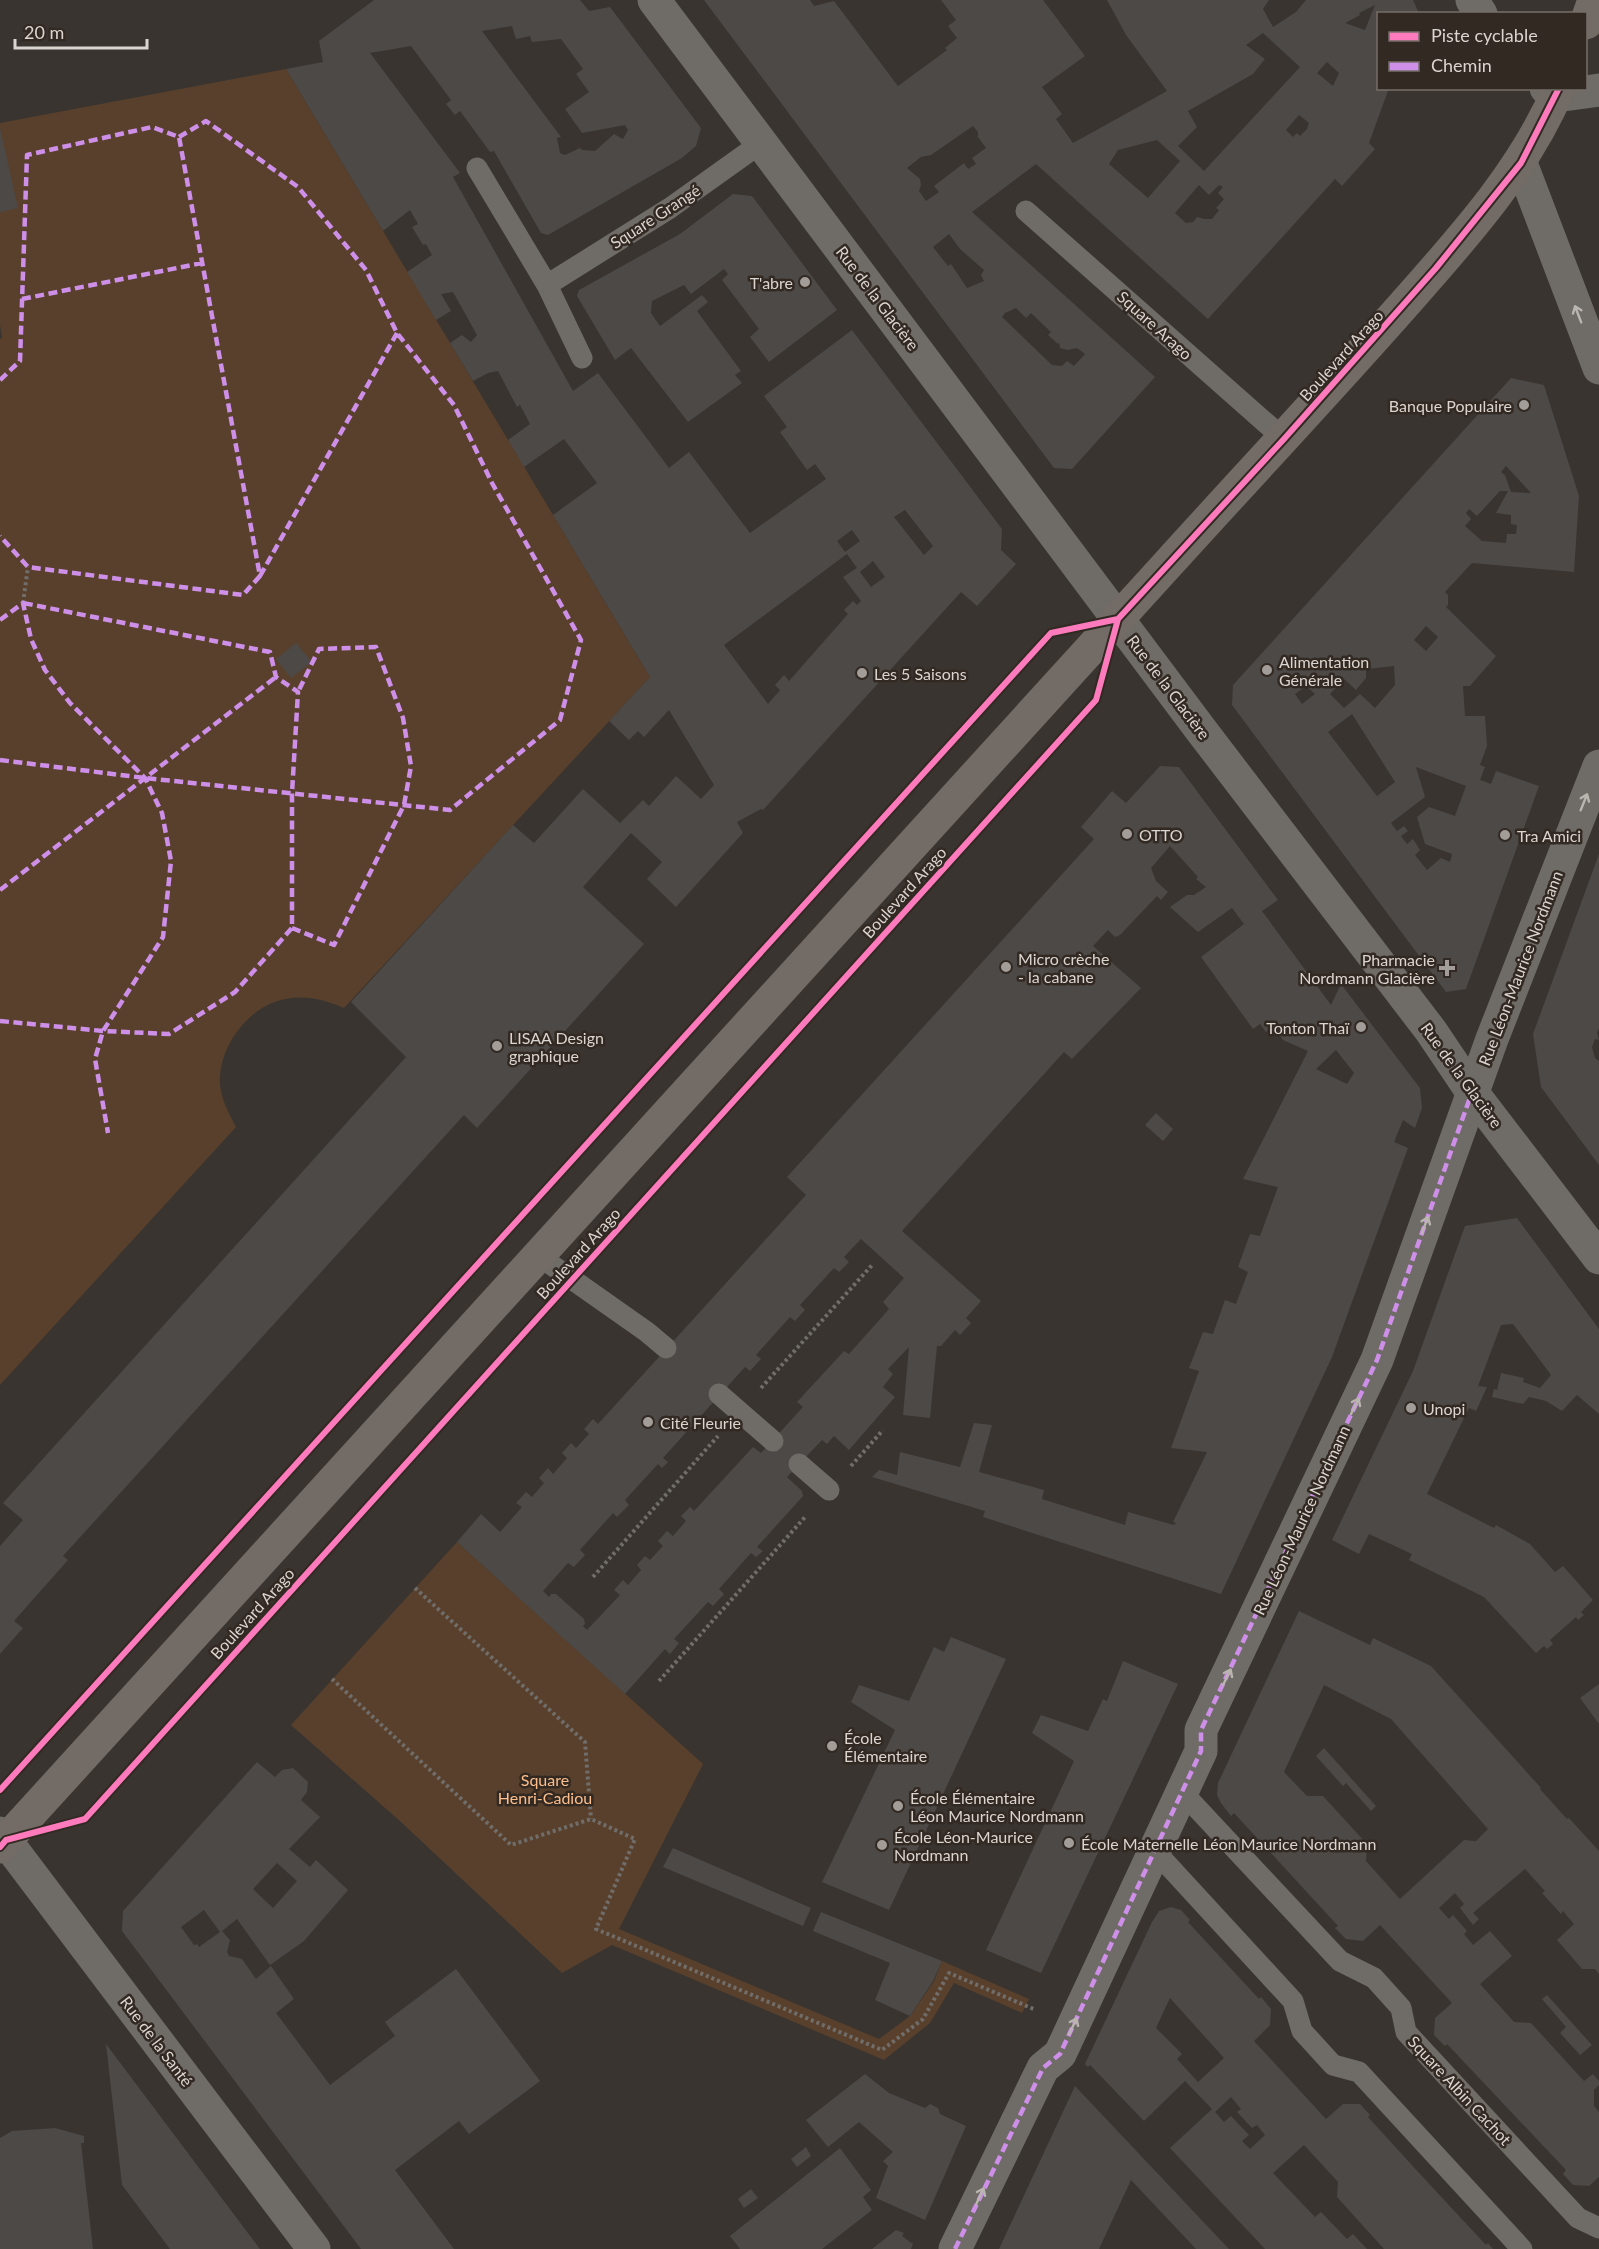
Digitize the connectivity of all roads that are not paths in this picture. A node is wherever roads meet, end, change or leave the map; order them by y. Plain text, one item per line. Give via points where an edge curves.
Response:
1 (654, 0) edge
2 (1594, 0) edge
3 (1587, 20) edge
4 (1599, 90) edge
5 (1554, 91) edge
6 (761, 143) junction
7 (1521, 163) junction
8 (477, 168) dead end
9 (1026, 211) dead end
10 (547, 285) junction
11 (582, 358) dead end
12 (1599, 368) edge
13 (1284, 439) junction
14 (1118, 619) junction
15 (1599, 766) edge
16 (1472, 1092) junction
17 (539, 1256) junction
18 (1599, 1258) edge
19 (666, 1348) dead end
20 (720, 1394) dead end
21 (773, 1441) dead end
22 (799, 1464) dead end
23 (829, 1490) road end
24 (1182, 1792) junction
25 (2, 1840) edge
26 (1155, 1851) junction
27 (1599, 2228) edge
28 (314, 2249) edge
29 (955, 2249) edge
30 (1522, 2249) edge

1 - 6 street, Rue de la Glacière
2 - 3 main road
4 - 5 street
5 - 7 main road, Boulevard Arago
6 - 10 lane, Square Grangé via 670,208
6 - 14 street, Rue de la Glacière
12 -> 7 street
7 - 13 main road, Boulevard Arago via 1436,268
8 - 10 lane
9 - 13 lane, Square Arago
10 - 11 lane
13 - 14 main road, Boulevard Arago
14 - 16 street, Rue de la Glacière via 1431,1031
14 - 17 main road, Boulevard Arago
16 -> 15 street, Rue Léon-Maurice Nordmann
16 - 18 street, Rue de la Glacière
24 -> 16 street, Rue Léon-Maurice Nordmann via 1201,1751 1201,1730 1377,1360
17 - 19 lane
17 - 25 main road, Boulevard Arago
20 - 21 lane
22 - 23 lane
24 - 26 street, Rue Léon-Maurice Nordmann
24 - 27 lane, Square Albin Cachot via 1340,1960 1374,1978 1401,2008 1406,2032 1578,2218
25 - 28 street, Rue de la Santé
29 -> 26 street, Rue Léon-Maurice Nordmann via 1043,2068 1060,2054
26 - 30 lane via 1293,2001 1302,2031 1333,2065 1359,2072

